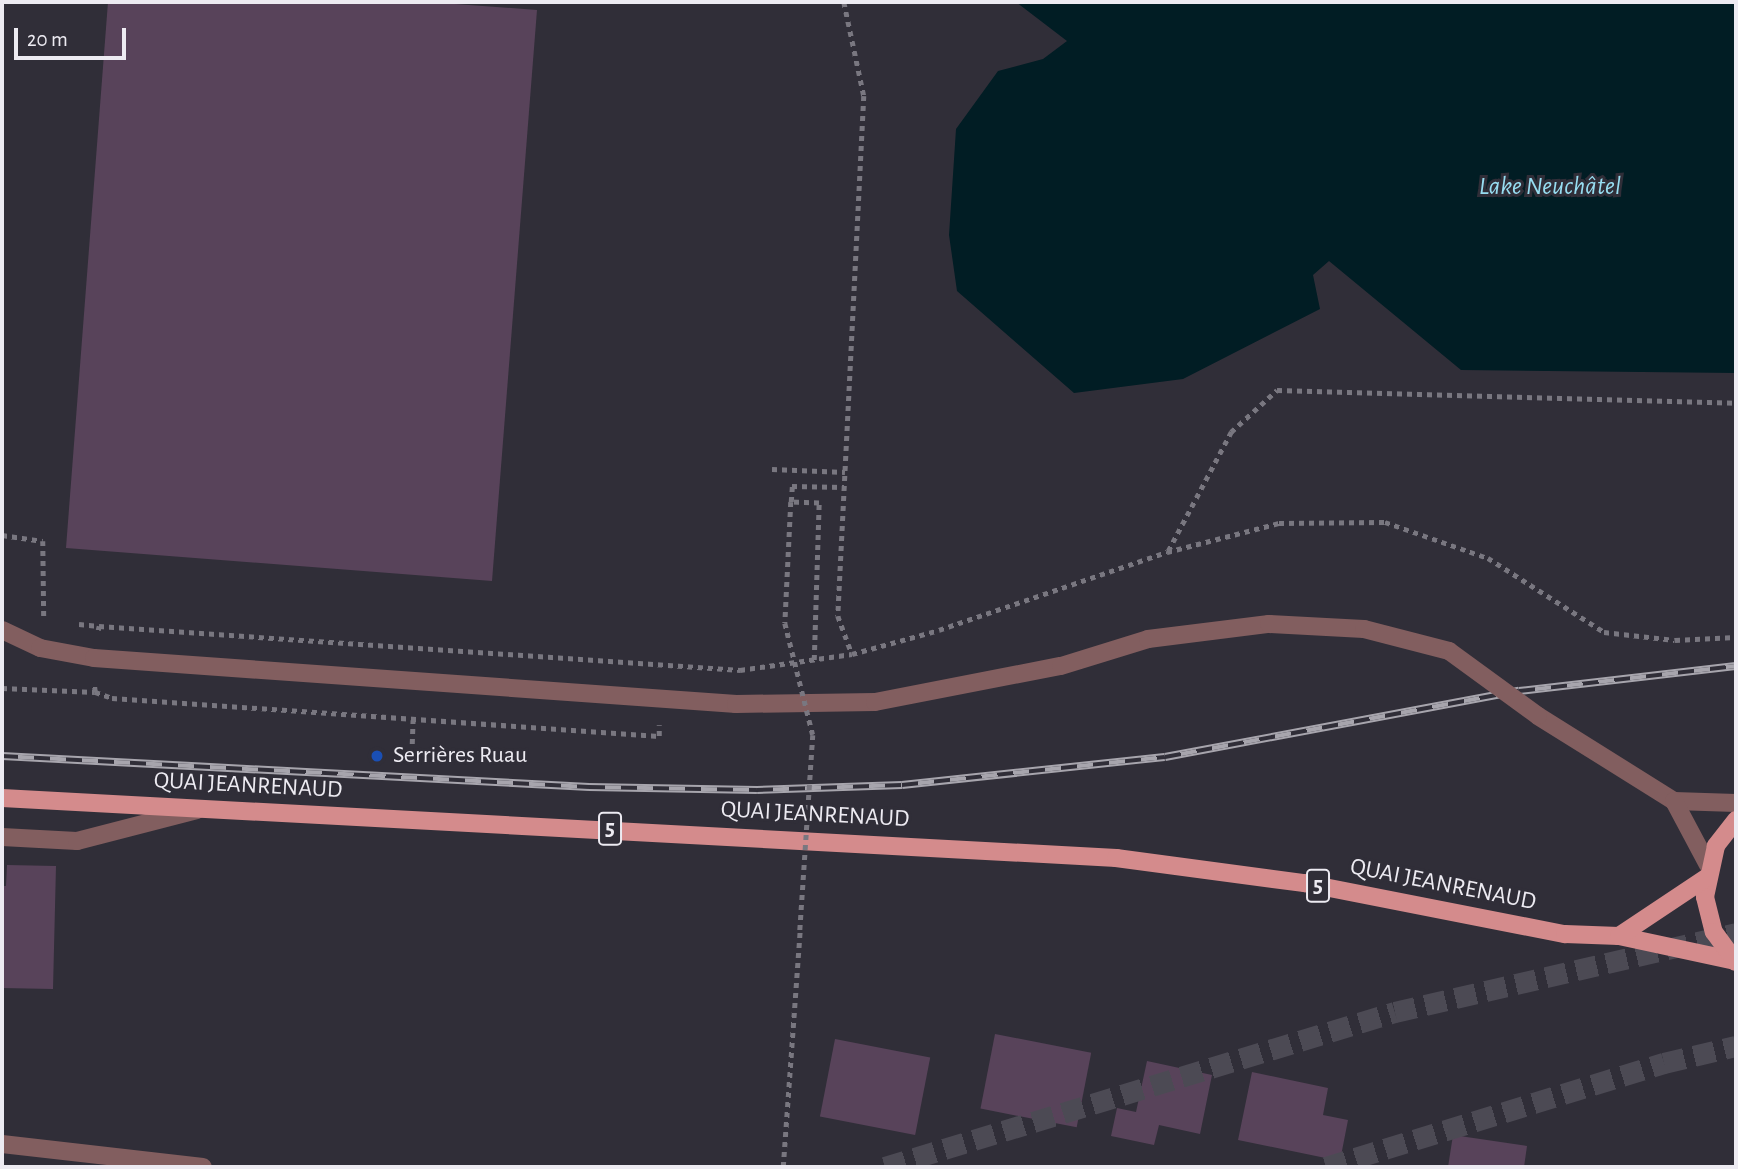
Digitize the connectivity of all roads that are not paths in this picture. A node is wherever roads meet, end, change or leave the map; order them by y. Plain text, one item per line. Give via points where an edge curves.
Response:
1 (2, 630) edge
2 (2, 798) edge
3 (1674, 801) junction
4 (1736, 803) edge
5 (205, 808) junction
6 (1736, 820) edge
7 (2, 837) edge
8 (1707, 872) junction
9 (1619, 936) junction
10 (1736, 961) edge
11 (2, 1143) edge
12 (203, 1167) edge

1 - 3 street, bridge via 40,648 94,658 736,704 875,702 1061,666 1148,639 1269,624 1364,629 1449,651 1538,716
2 - 5 main road, QUAI JEANRENAUD / 5
3 - 4 street
3 - 8 street
5 - 7 street via 77,841
5 - 9 main road, QUAI JEANRENAUD / 5 via 1103,857 1304,883 1566,934
6 - 8 main road via 1716,846
8 - 9 main road
8 - 10 main road via 1708,915 1723,948
9 - 10 main road, 5
11 - 12 street

